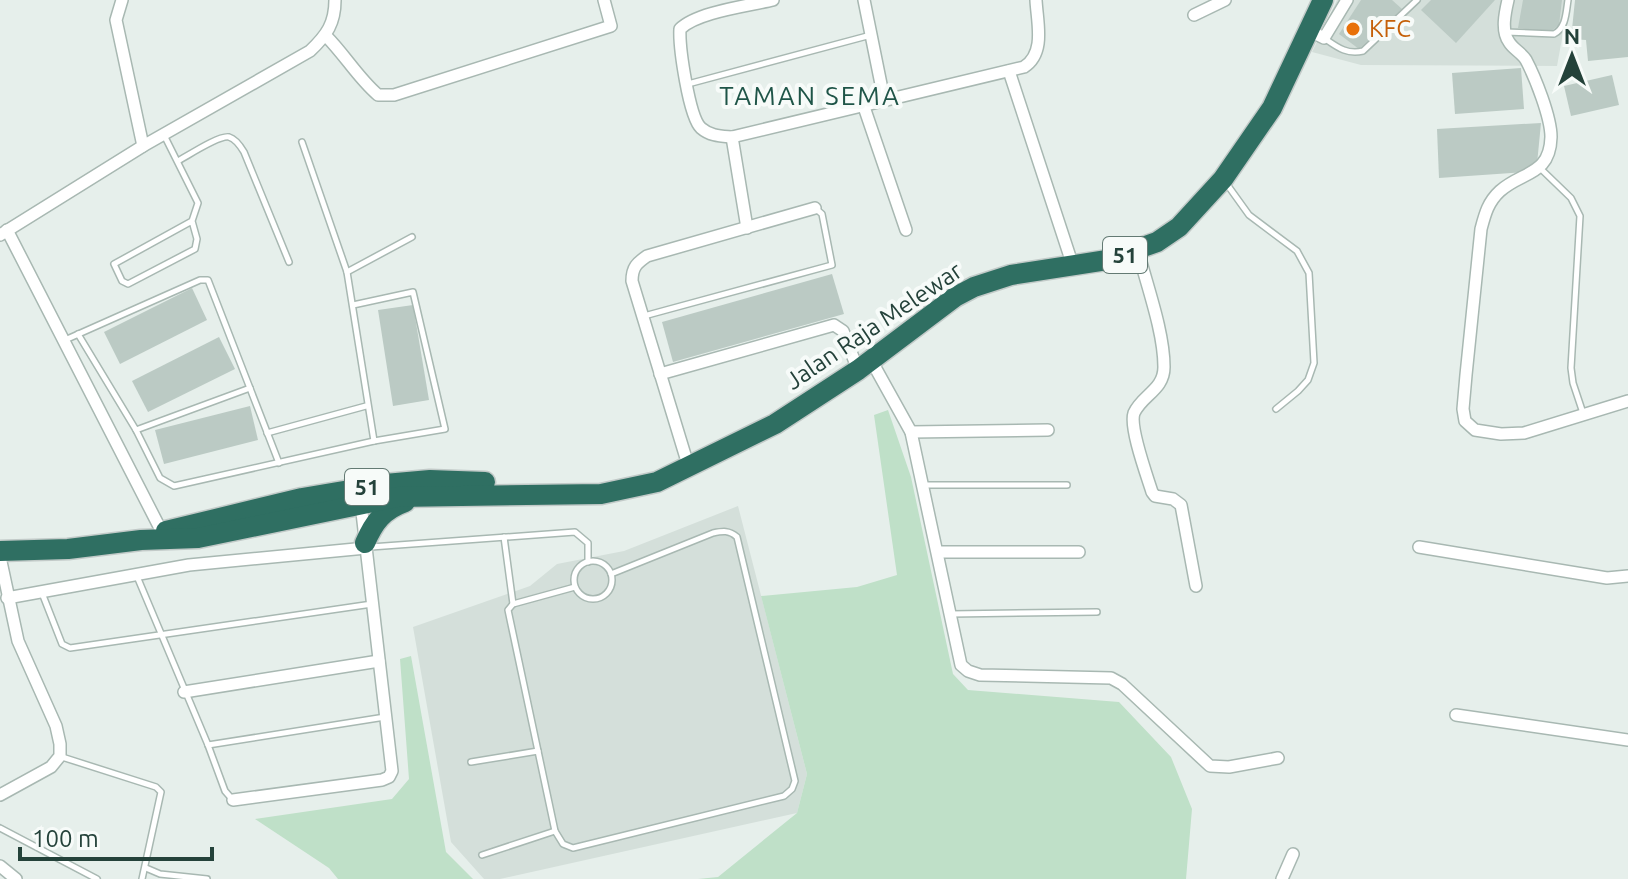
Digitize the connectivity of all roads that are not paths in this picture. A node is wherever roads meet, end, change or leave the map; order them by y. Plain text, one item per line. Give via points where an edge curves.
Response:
1 (122, 0) edge
2 (335, 0) edge
3 (604, 0) edge
4 (773, 0) edge
5 (864, 0) edge
6 (1036, 0) edge
7 (1225, 0) edge
8 (1323, 0) edge
9 (1347, 0) edge
10 (1417, 0) edge
11 (1508, 0) edge
12 (1568, 0) edge
13 (745, 4) edge
14 (1194, 15) dead end
15 (1505, 32) junction
16 (1317, 34) junction
17 (871, 35) junction
18 (326, 36) junction
19 (1009, 71) junction
20 (687, 84) junction
21 (884, 99) junction
22 (863, 104) junction
23 (164, 134) junction
24 (732, 137) junction
25 (302, 142) dead end
26 (143, 146) junction
27 (178, 161) junction
28 (1540, 168) junction
29 (1223, 179) junction
30 (815, 208) joint
31 (192, 221) junction
32 (747, 228) junction
33 (906, 230) dead end
34 (4, 232) edge
35 (412, 237) dead end
36 (1138, 251) junction
37 (289, 262) dead end
38 (1073, 266) junction
39 (347, 272) junction
40 (353, 305) junction
41 (643, 316) junction
42 (78, 334) junction
43 (64, 340) junction
44 (864, 365) junction
45 (660, 374) junction
46 (250, 388) junction
47 (1628, 401) edge
48 (366, 406) junction
49 (1276, 409) dead end
50 (1583, 415) junction
51 (136, 430) junction
52 (1048, 430) dead end
53 (911, 432) junction
54 (267, 433) junction
55 (374, 441) junction
56 (279, 463) junction
57 (689, 468) junction
58 (923, 485) junction
59 (1067, 485) dead end
60 (576, 493) junction
61 (445, 495) junction
62 (361, 504) junction
63 (304, 507) junction
64 (165, 536) junction
65 (504, 537) junction
66 (365, 545) junction
67 (1419, 547) dead end
68 (938, 552) junction
69 (1079, 552) dead end
70 (0, 554) edge
71 (588, 562) junction
72 (136, 574) junction
73 (611, 574) junction
74 (1628, 576) edge
75 (1196, 586) dead end
76 (575, 587) junction
77 (42, 592) junction
78 (7, 598) junction
79 (372, 604) junction
80 (513, 604) junction
81 (1097, 612) dead end
82 (950, 614) junction
83 (160, 637) junction
84 (379, 661) junction
85 (184, 692) junction
86 (1456, 715) dead end
87 (386, 717) junction
88 (1628, 740) edge
89 (208, 745) junction
90 (538, 751) junction
91 (60, 756) junction
92 (1278, 758) dead end
93 (471, 762) dead end
94 (0, 795) edge
95 (233, 800) joint
96 (0, 828) edge
97 (555, 831) junction
98 (1293, 854) dead end
99 (482, 855) dead end
100 (0, 866) edge
101 (146, 868) junction
102 (16, 879) edge
103 (97, 879) edge
104 (142, 879) edge
105 (207, 879) edge
106 (1282, 879) edge

1 - 26 street via 116,20
2 - 18 street via 335,17
3 - 18 street via 611,26 394,95 378,95 365,84
4 - 13 street
5 - 17 street
6 - 19 street via 1037,53 1032,62
7 - 14 street
8 - 16 highway, Jalan Raja Melewar / 51
9 - 16 street
10 - 16 lane via 1363,51 1343,51
11 - 15 street
12 - 15 lane via 1564,24 1554,34
13 - 20 street via 687,22 680,29
15 - 28 street via 1525,58 1548,116 1551,136
16 - 29 highway, Jalan Raja Melewar / 51
17 - 20 lane
17 - 21 street
18 - 23 street via 310,51
19 - 21 street
19 - 38 street
20 - 24 street via 698,126
21 - 22 street
22 - 24 street
22 - 33 street
23 - 26 street
23 - 27 lane
24 - 32 street
25 - 39 lane
26 - 34 street
27 - 31 lane via 198,203
27 - 37 lane via 220,138 238,143
28 - 50 lane via 1571,198 1580,216 1571,368
28 - 50 street via 1506,186 1486,208 1465,421 1475,430 1524,433
29 - 36 highway, Jalan Raja Melewar / 51 via 1179,227
29 - 49 lane via 1249,215 1297,251 1309,273 1314,363 1308,380
30 - 32 street
30 - 41 lane via 822,214 832,265
31 - 31 lane via 114,264 122,281 128,284 195,249
32 - 41 street via 637,263 632,281
34 - 43 street
35 - 39 lane
36 - 38 highway, Jalan Raja Melewar / 51
36 - 75 street via 1164,368 1133,422 1152,492 1181,505
38 - 44 highway, Jalan Raja Melewar / 51 via 1011,275 974,287
39 - 40 lane
40 - 48 lane
40 - 55 lane via 413,292 445,429
41 - 45 street
42 - 43 lane
42 - 46 lane via 208,280
42 - 51 lane
43 - 64 street
44 - 45 street via 834,325
44 - 53 street
44 - 57 highway, Jalan Raja Melewar / 51 via 775,424
45 - 57 street
46 - 51 lane
46 - 54 lane
47 - 50 street
48 - 54 lane
48 - 55 lane
51 - 56 lane via 160,478 174,486
52 - 53 street
53 - 58 street
54 - 56 lane
55 - 56 lane
57 - 60 highway, Jalan Raja Melewar / 51 via 641,487
58 - 59 lane
58 - 68 street
60 - 61 highway, Jalan Raja Melewar / 51
60 - 63 highway, Jalan Raja Melewar / 51 via 528,484 430,480 385,484
61 - 62 highway, Jalan Raja Melewar / 51
61 - 66 highway via 389,508 377,519
62 - 63 highway, Jalan Raja Melewar / 51
62 - 66 street
63 - 64 highway, Jalan Raja Melewar / 51 via 198,538
63 - 66 highway via 354,522
64 - 70 highway, Jalan Raja Melewar / 51
65 - 66 lane
65 - 71 lane via 575,532 588,543
65 - 80 lane
66 - 72 street
66 - 79 street
67 - 74 street via 1607,578
68 - 69 street
68 - 82 street
70 - 78 street
71 - 73 lane via 599,563
71 - 76 lane via 575,574
72 - 77 street
72 - 83 lane
73 - 76 lane via 611,587 596,599 583,597
73 - 97 lane via 713,533 737,537 795,781 784,796 768,801 573,848
76 - 80 lane
77 - 78 street
77 - 83 lane via 62,644 70,648
78 - 91 street via 18,641 56,726
79 - 83 lane
79 - 84 street
80 - 90 lane via 508,617
81 - 82 lane
82 - 92 street via 961,665 973,674 1111,678 1210,766
83 - 85 lane
84 - 85 street
84 - 87 street
85 - 89 lane
86 - 88 street
87 - 89 lane
87 - 95 street via 389,777
89 - 95 lane
90 - 93 lane
90 - 97 lane
91 - 94 street via 51,767
91 - 101 lane via 161,792
96 - 103 lane
97 - 99 lane
98 - 106 street
100 - 102 street
101 - 104 lane
101 - 105 lane

